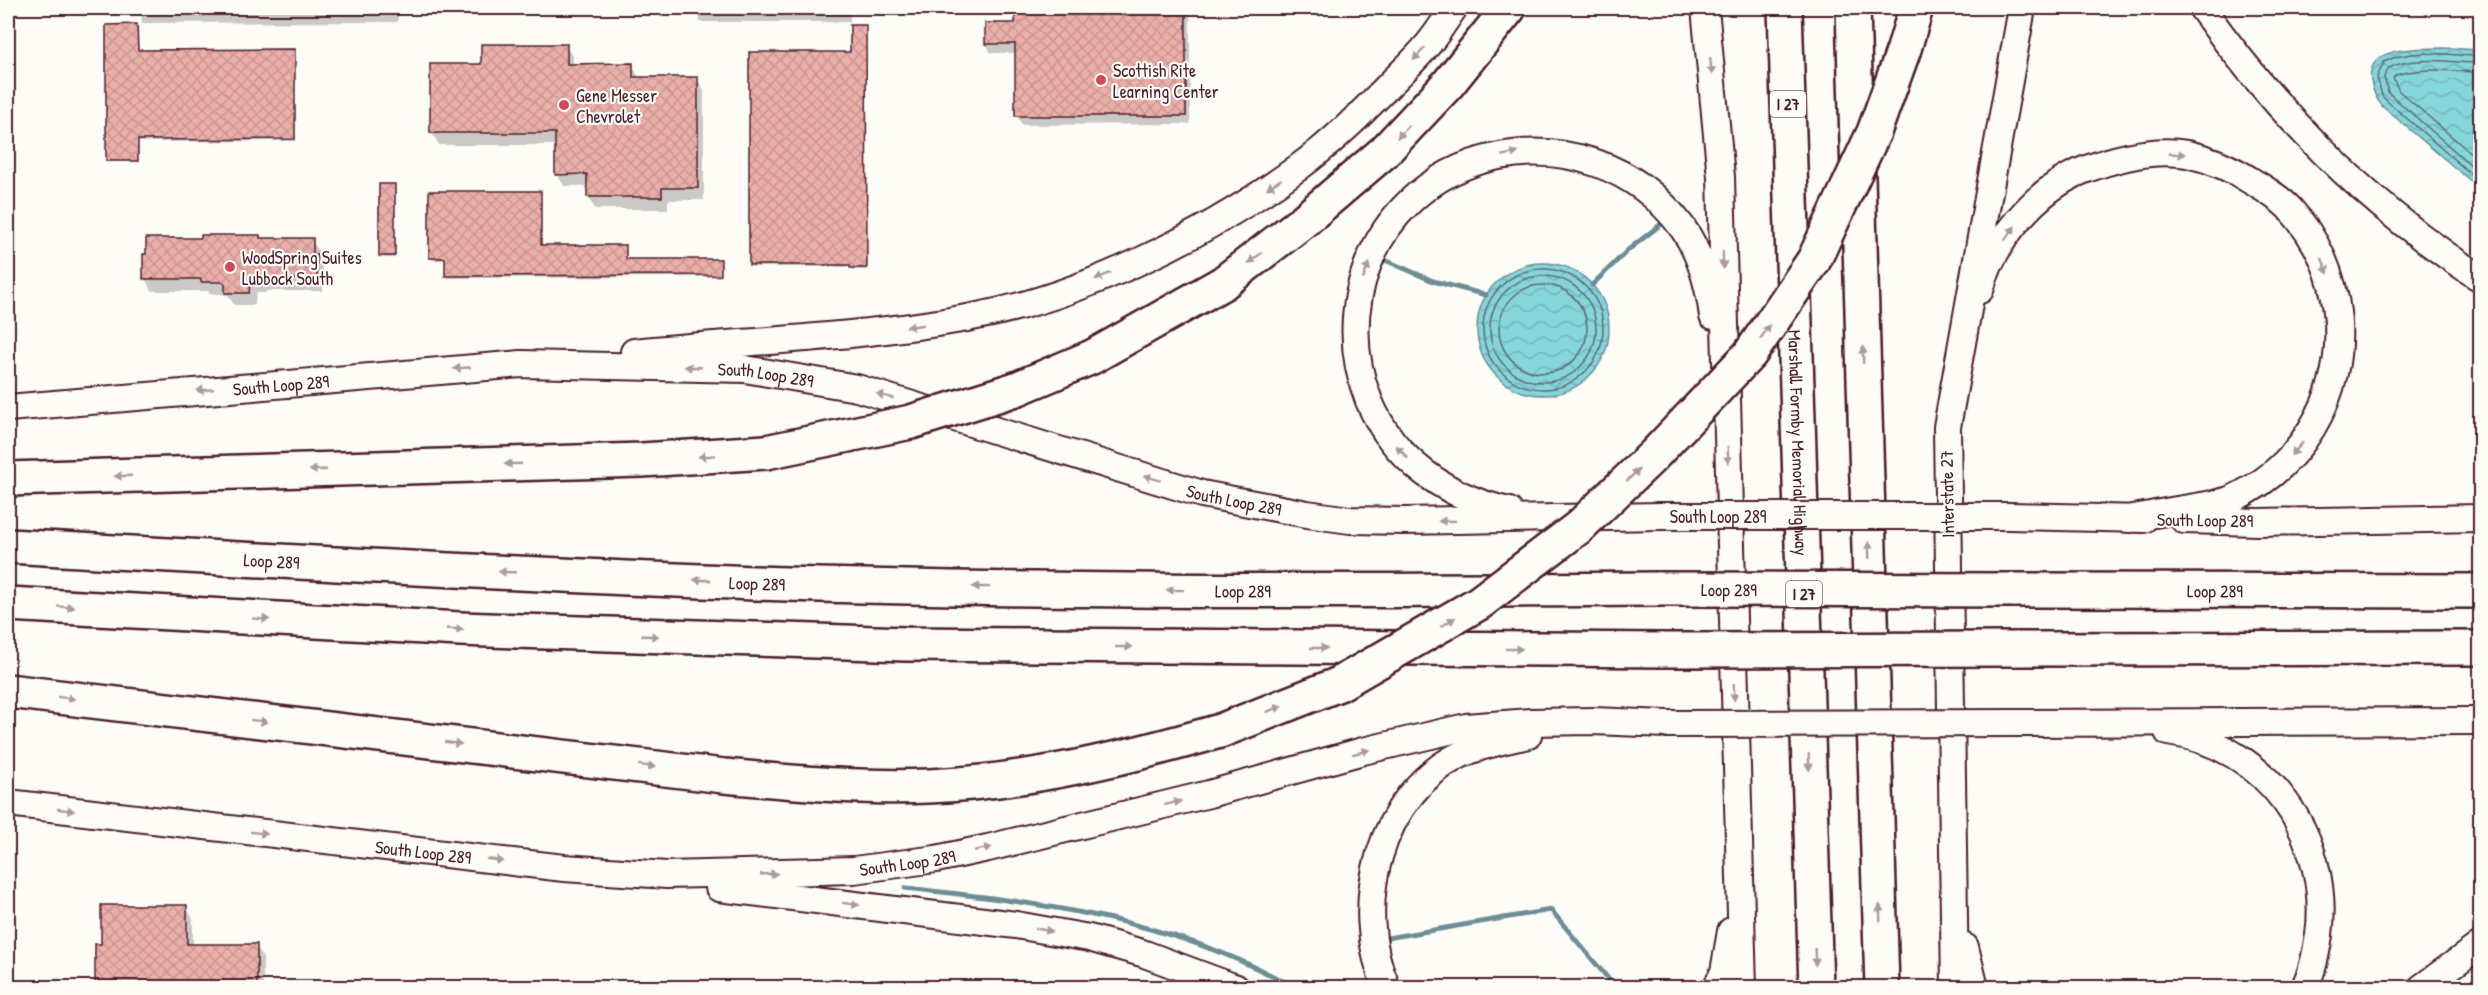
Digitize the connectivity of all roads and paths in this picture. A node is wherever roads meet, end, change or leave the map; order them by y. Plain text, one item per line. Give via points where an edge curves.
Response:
1 (1509, 8) edge
2 (1705, 8) edge
3 (1785, 8) edge
4 (1853, 8) edge
5 (1916, 8) edge
6 (2022, 8) edge
7 (2202, 8) edge
8 (1444, 14) edge
9 (2481, 278) edge
10 (521, 364) junction
11 (8, 408) edge
12 (1727, 415) junction
13 (1947, 427) junction
14 (8, 479) edge
15 (2481, 518) edge
16 (1548, 519) junction
17 (2129, 519) junction
18 (8, 546) edge
19 (2481, 591) edge
20 (8, 604) edge
21 (2481, 648) edge
22 (8, 691) edge
23 (1593, 721) junction
24 (2481, 721) edge
25 (2102, 723) junction
26 (8, 803) edge
27 (1952, 835) junction
28 (564, 868) junction
29 (1739, 887) junction
30 (2481, 945) edge
31 (1236, 987) edge
32 (1387, 987) edge
33 (1716, 987) edge
34 (1743, 987) edge
35 (1816, 987) edge
36 (1882, 987) edge
37 (1955, 987) edge
38 (1975, 987) edge
39 (2304, 987) edge
40 (2421, 987) edge

1 -> 14 highway, bridge via 1448,84 1384,152 1301,223 1222,283 1092,357 1016,389 910,422 766,452 630,461
2 -> 12 main road via 1721,177
3 -> 35 highway, Marshall Formby Memorial Highway / I 27
36 -> 4 highway
22 -> 5 highway, bridge via 832,786 930,786 1024,777 1131,757 1220,731 1339,684 1479,603 1579,527 1661,447 1750,354 1814,260 1874,132
6 - 13 main road, Interstate 27
7 - 9 main road via 2235,55 2330,158 2409,227
8 -> 10 main road via 1431,41 1368,107 1300,166 1166,248 1073,288 968,318 891,329
10 -> 11 main road, South Loop 289
16 -> 10 main road, South Loop 289 via 1350,520 1307,514 1202,494 857,388 745,369
16 -> 12 main road via 1487,506 1440,485 1400,451 1384,430 1362,384 1356,321 1361,284 1370,259 1404,208 1452,173 1479,160 1546,151 1581,156 1614,170 1661,202 1683,229 1699,260 1713,313
12 -> 29 main road
13 -> 17 main road via 1982,284 2000,246 2028,209 2074,174 2108,161 2185,154 2219,163 2289,209 2322,256 2335,291 2339,322 2339,353 2332,384 2322,412 2301,446 2256,486 2229,500
13 - 27 main road, Interstate 27
15 - 17 main road, South Loop 289 via 2259,522
16 - 17 main road, South Loop 289, bridge via 2010,516
19 -> 18 highway, Loop 289, bridge via 1276,591 756,583 345,566
20 -> 21 highway, bridge via 460,629 906,644 1663,650
23 - 25 main road, South Loop 289, bridge
28 -> 23 main road, South Loop 289 via 667,875 759,874 854,870 936,859 1466,727
23 - 32 main road via 1496,742 1462,754 1409,796 1383,843 1374,884 1372,935
24 - 25 main road, South Loop 289
25 - 39 main road via 2199,740 2246,763 2286,801 2313,853 2319,885 2316,953
26 -> 28 main road, South Loop 289
27 - 37 main road, Interstate 27
27 - 38 main road via 1966,950
28 -> 31 main road via 1052,931 1142,953
29 - 33 main road via 1724,972
29 - 34 main road
30 - 40 main road

